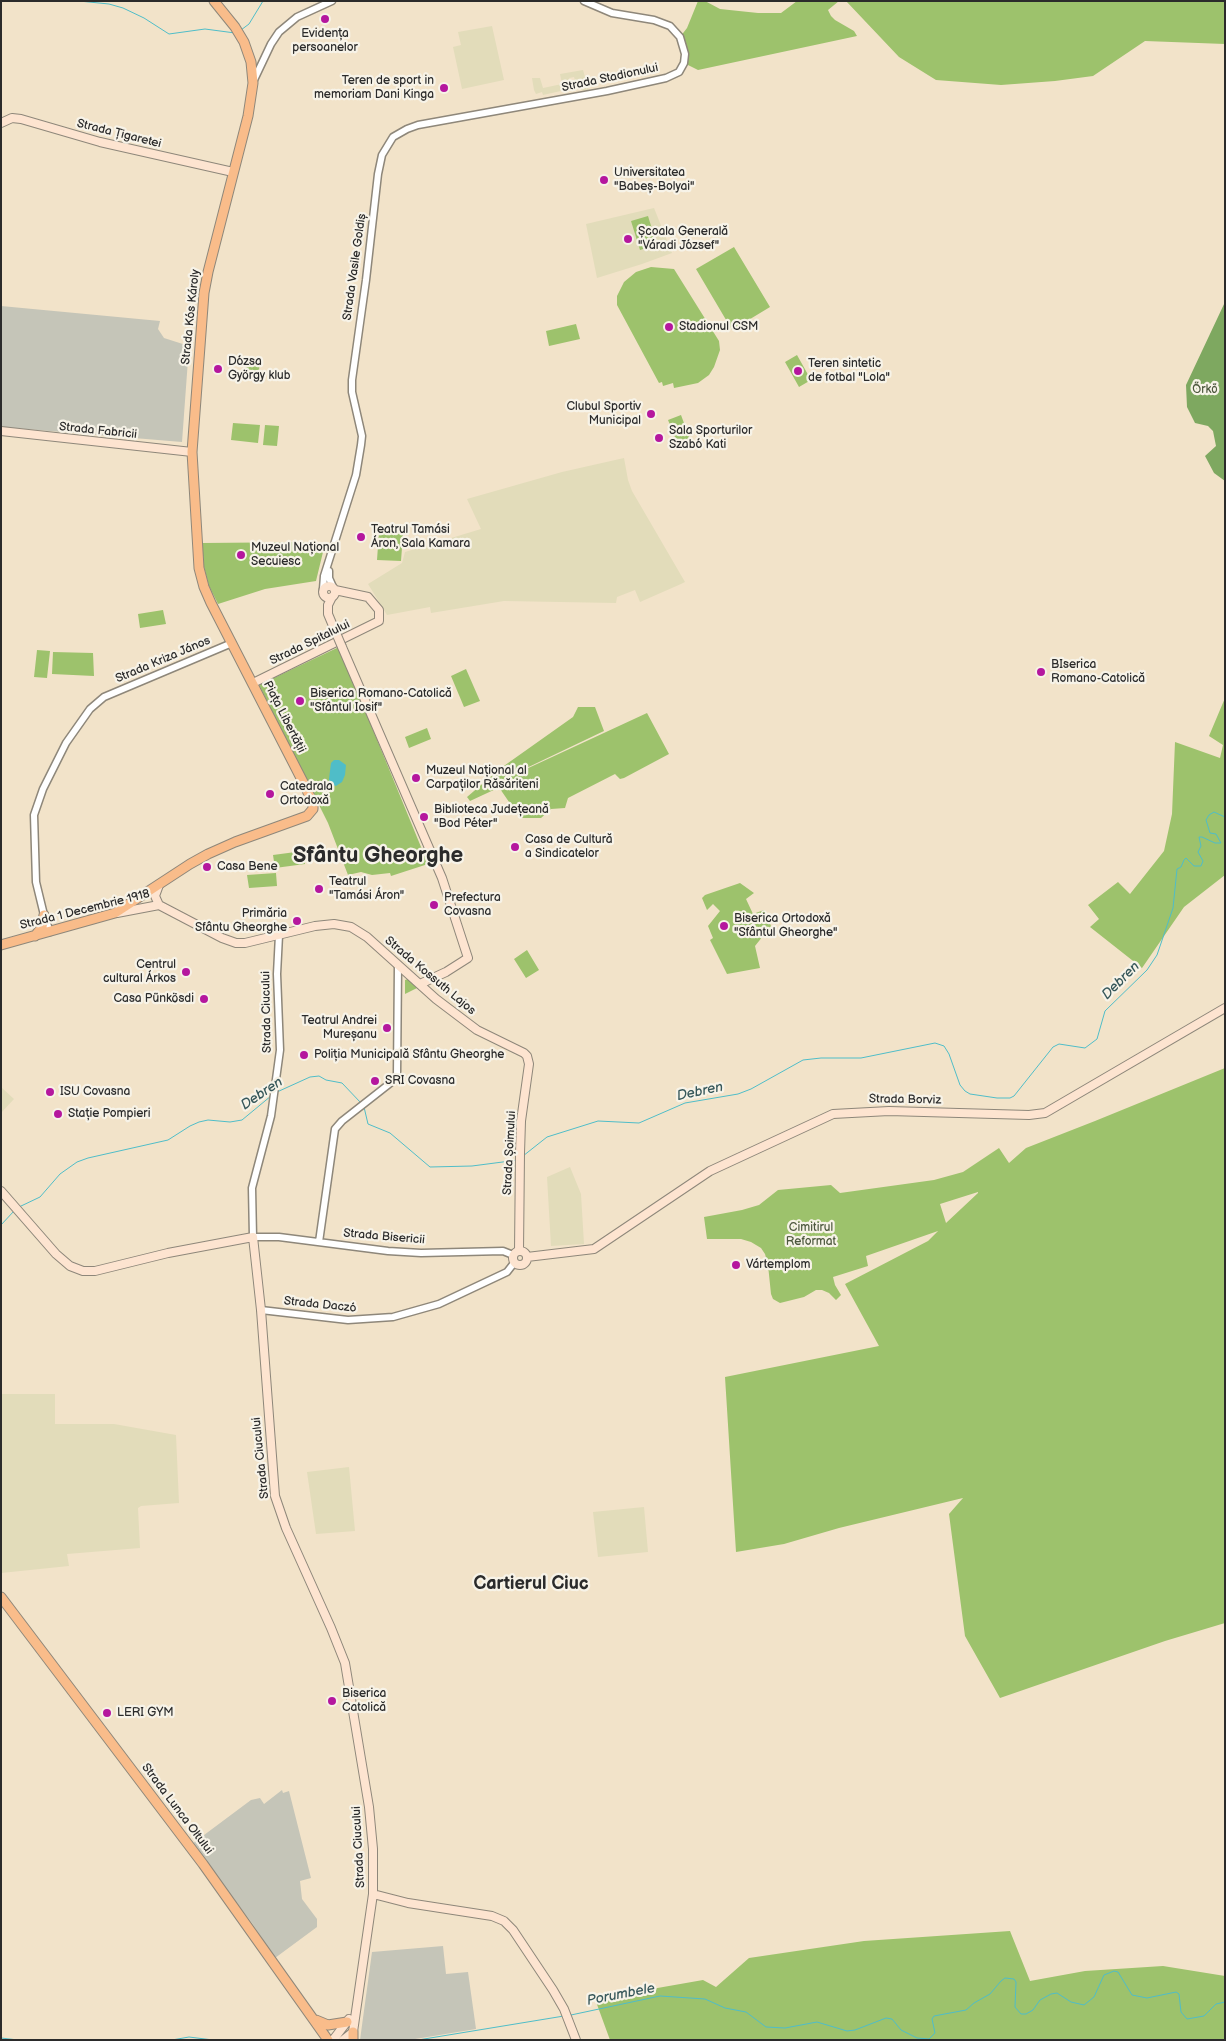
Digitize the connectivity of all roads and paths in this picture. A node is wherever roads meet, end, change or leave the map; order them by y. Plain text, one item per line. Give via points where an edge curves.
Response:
1 (214, 1) edge
2 (332, 1) edge
3 (584, 1) edge
4 (253, 83) junction
5 (553, 101) joint
6 (1, 123) edge
7 (233, 172) junction
8 (1, 431) edge
9 (192, 452) junction
10 (329, 562) junction
11 (323, 589) junction
12 (333, 592) junction
13 (232, 643) junction
14 (253, 683) junction
15 (159, 884) junction
16 (159, 905) junction
17 (115, 913) junction
18 (44, 915) junction
19 (315, 926) joint
20 (50, 932) junction
21 (279, 935) junction
22 (36, 936) junction
23 (1, 944) edge
24 (398, 965) junction
25 (406, 972) junction
26 (397, 983) junction
27 (420, 984) junction
28 (1225, 1008) edge
29 (527, 1056) joint
30 (1, 1191) edge
31 (253, 1236) junction
32 (319, 1242) junction
33 (515, 1256) junction
34 (527, 1257) junction
35 (261, 1310) junction
36 (1, 1597) edge
37 (373, 1894) junction
38 (359, 1997) junction
39 (314, 2019) junction
40 (347, 2022) junction
41 (353, 2036) edge
42 (328, 2040) edge
43 (334, 2040) edge
44 (344, 2040) edge
45 (576, 2040) edge

1 - 4 main road, Strada Kós Károly via 237,31 249,55
2 - 4 street via 297,17 279,32
3 - 5 street, Strada Stadionului via 612,14 666,23 680,36 684,63 679,72 666,78
4 - 7 main road, Strada Kós Károly
5 - 10 street, Strada Vasile Goldiș via 412,127 393,137 385,148 378,174 352,380 361,445 356,475
6 - 7 main road, Strada Țigaretei via 12,118 21,119 100,142
7 - 9 main road, Strada Kós Károly via 205,284
8 - 9 main road, Strada Fabricii
9 - 13 main road, Strada Kós Károly via 201,576
10 - 11 street, Strada Vasile Goldiș
10 - 12 street, Strada Vasile Goldiș via 328,578
11 - 12 main road via 327,585
11 - 12 main road via 324,596
12 - 14 main road, Strada Spitalului via 368,597 380,615 377,623
12 - 27 main road, bridge via 328,614 439,871 468,958
13 - 14 main road, Piața Libertății
13 - 18 street, Strada Kriza János via 104,697 90,709 66,743 36,804 33,826 35,871
14 - 15 main road, Piața Libertății via 313,803 312,812 212,852
15 - 16 main road via 155,896
15 - 17 main road
16 - 17 main road, Strada 1 Decembrie 1918
16 - 21 main road, Strada 1 Decembrie 1918 via 231,942 245,943
17 - 20 main road, Strada 1 Decembrie 1918
18 - 20 street
18 - 22 main road
19 - 21 main road, Strada 1 Decembrie 1918
19 - 24 main road, Strada Kossuth Lajos via 351,926
20 - 22 main road, Strada 1 Decembrie 1918
21 - 31 street, Strada Ciucului via 277,974 281,1038 269,1125 252,1188
22 - 23 main road, Strada 1 Decembrie 1918
24 - 25 main road, Strada Kossuth Lajos
24 - 26 street
25 - 26 street
25 - 27 main road, Strada Kossuth Lajos
26 - 32 street via 398,1070 395,1079 335,1129
27 - 29 main road, Strada Kossuth Lajos via 476,1030
28 - 34 main road, Strada Borviz via 1045,1113 840,1112 710,1171 594,1249
29 - 33 main road, Strada Șoimului
30 - 31 main road via 65,1262 87,1272
31 - 32 street, Strada Bisericii
31 - 35 main road, Strada Ciucului
32 - 33 street, Strada Bisericii via 388,1251 503,1251
33 - 34 main road via 524,1252
33 - 34 main road via 518,1266 526,1262
33 - 35 street, Strada Daczó via 507,1272 439,1304 393,1317 348,1320
35 - 37 main road, Strada Ciucului via 275,1496 286,1528 332,1628 348,1676 369,1807
36 - 39 main road, Strada Lunca Oltului via 203,1864
37 - 38 main road, Strada Ciucului
37 - 45 main road via 504,1921 564,2010
38 - 40 main road
38 - 41 main road, Strada Ciucului
39 - 40 main road via 328,2025
39 - 42 main road, Strada Lunca Oltului
40 - 43 main road
41 - 44 main road

